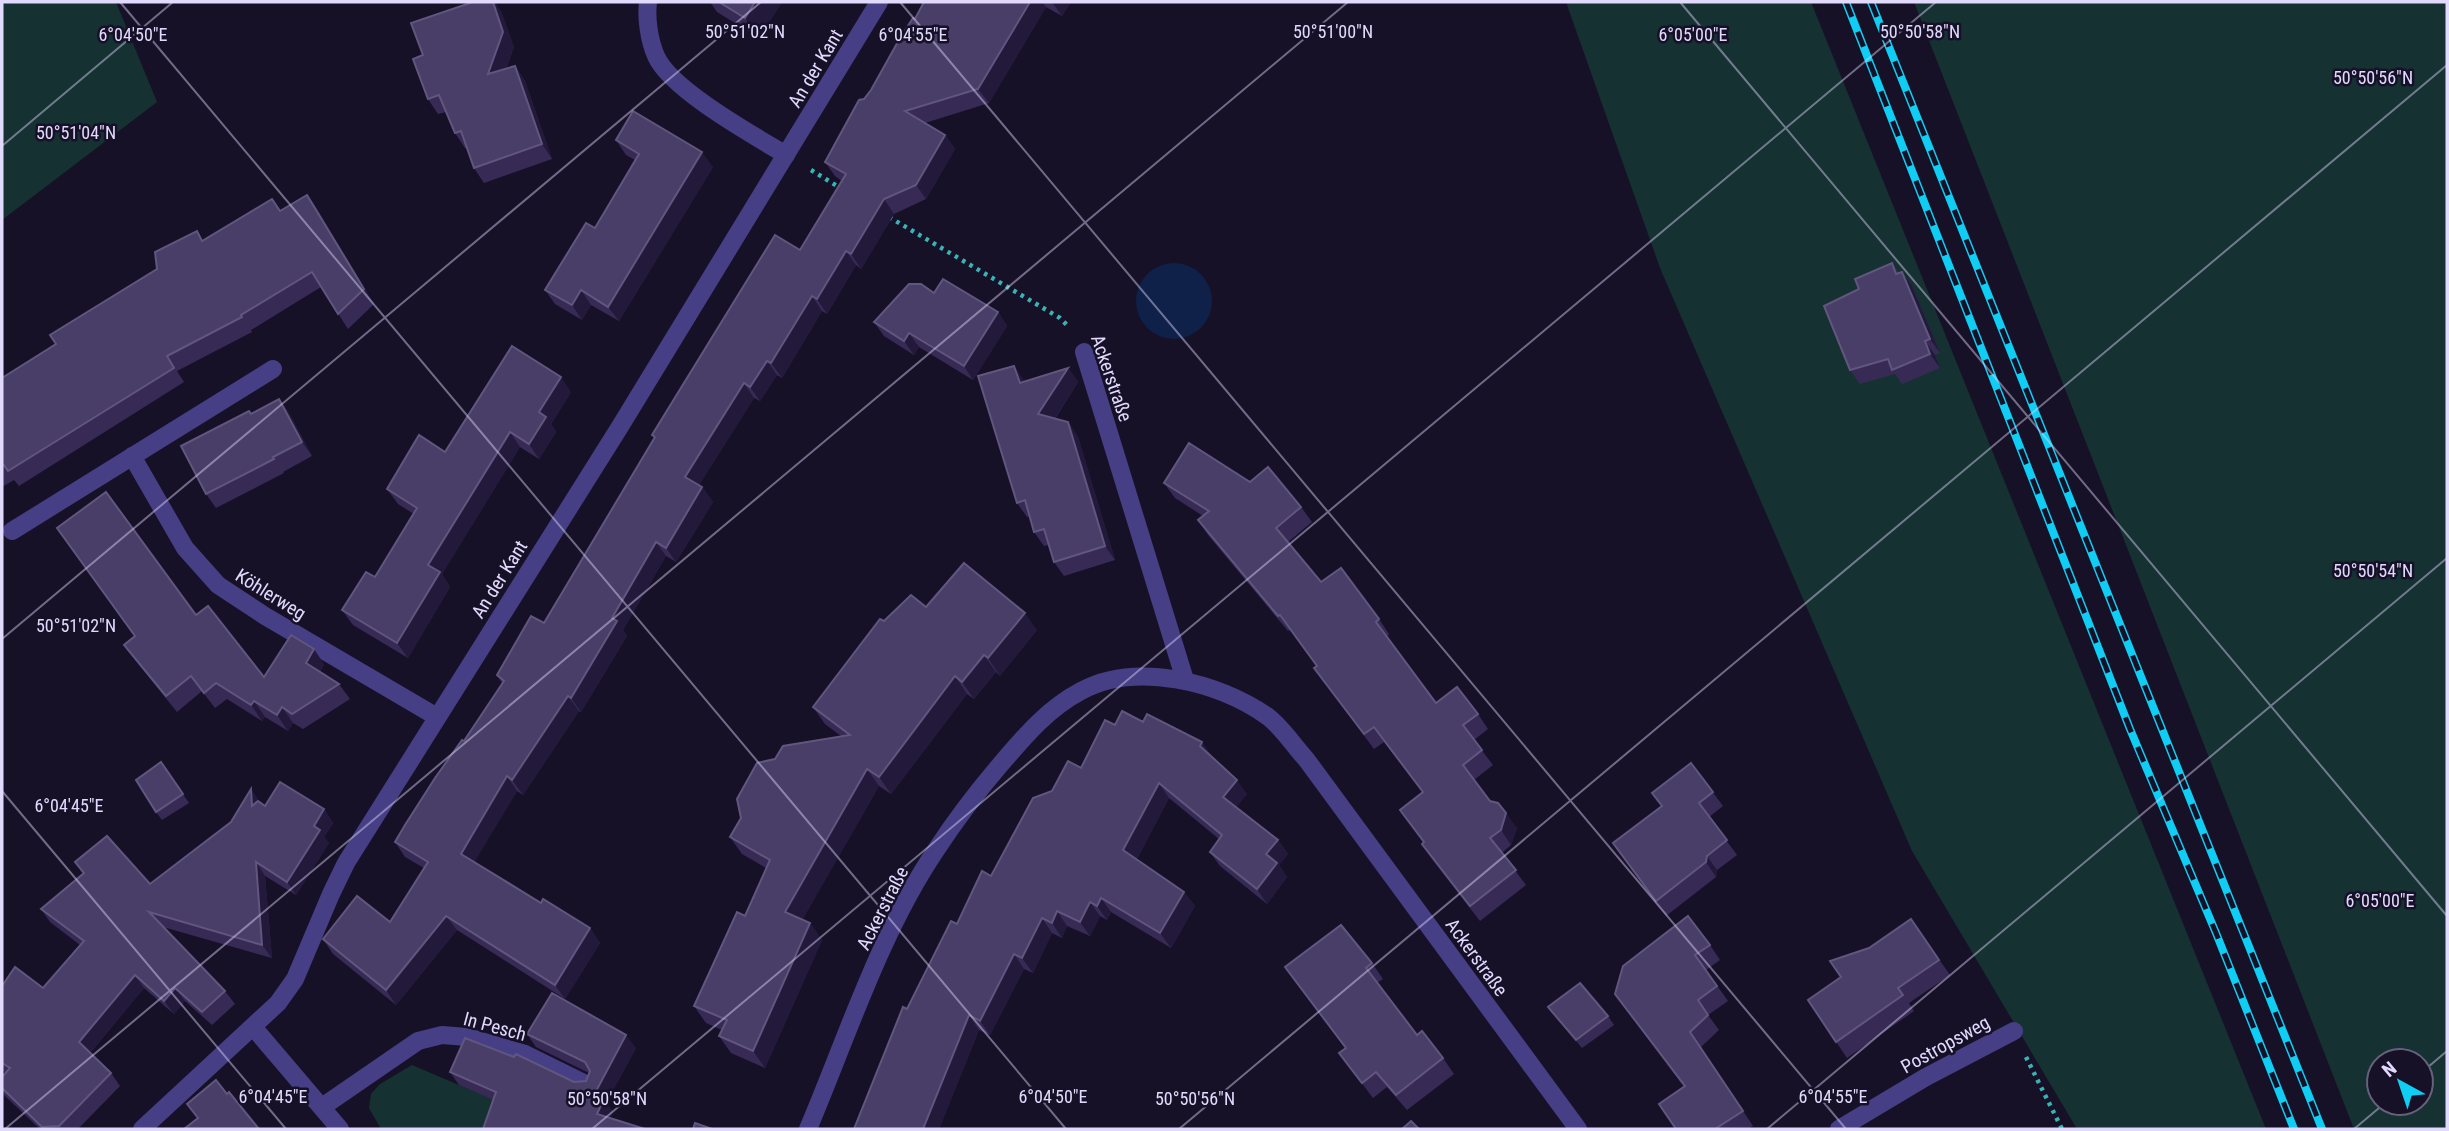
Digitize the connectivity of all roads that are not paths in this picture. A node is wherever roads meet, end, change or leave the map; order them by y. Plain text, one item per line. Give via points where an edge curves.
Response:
1 (648, 2) edge
2 (879, 2) edge
3 (786, 155) junction
4 (1084, 352) road end
5 (273, 369) dead end
6 (132, 456) junction
7 (12, 531) dead end
8 (1185, 680) junction
9 (437, 717) junction
10 (254, 1028) junction
11 (2014, 1031) road end
12 (588, 1085) edge
13 (322, 1107) junction
14 (142, 1129) edge
15 (340, 1129) edge
16 (808, 1129) edge
17 (1578, 1129) edge
18 (1839, 1129) edge

1 - 3 street via 656,57 674,79 710,108
2 - 3 street, An der Kant
3 - 9 street, An der Kant
4 - 8 street, Ackerstraße
5 - 6 street
6 - 7 street
6 - 9 street, Köhlerweg via 185,548 218,585
8 - 16 street, Ackerstraße via 1124,677 1082,690 1037,722 988,780 935,850 893,927
8 - 17 street, Ackerstraße via 1268,717 1307,759
9 - 10 street, An der Kant via 346,863 295,979
10 - 13 street
10 - 14 street, An der Kant
11 - 18 street, Postropsweg
12 - 13 street, In Pesch via 524,1054 467,1037 442,1035 418,1041
13 - 15 street

